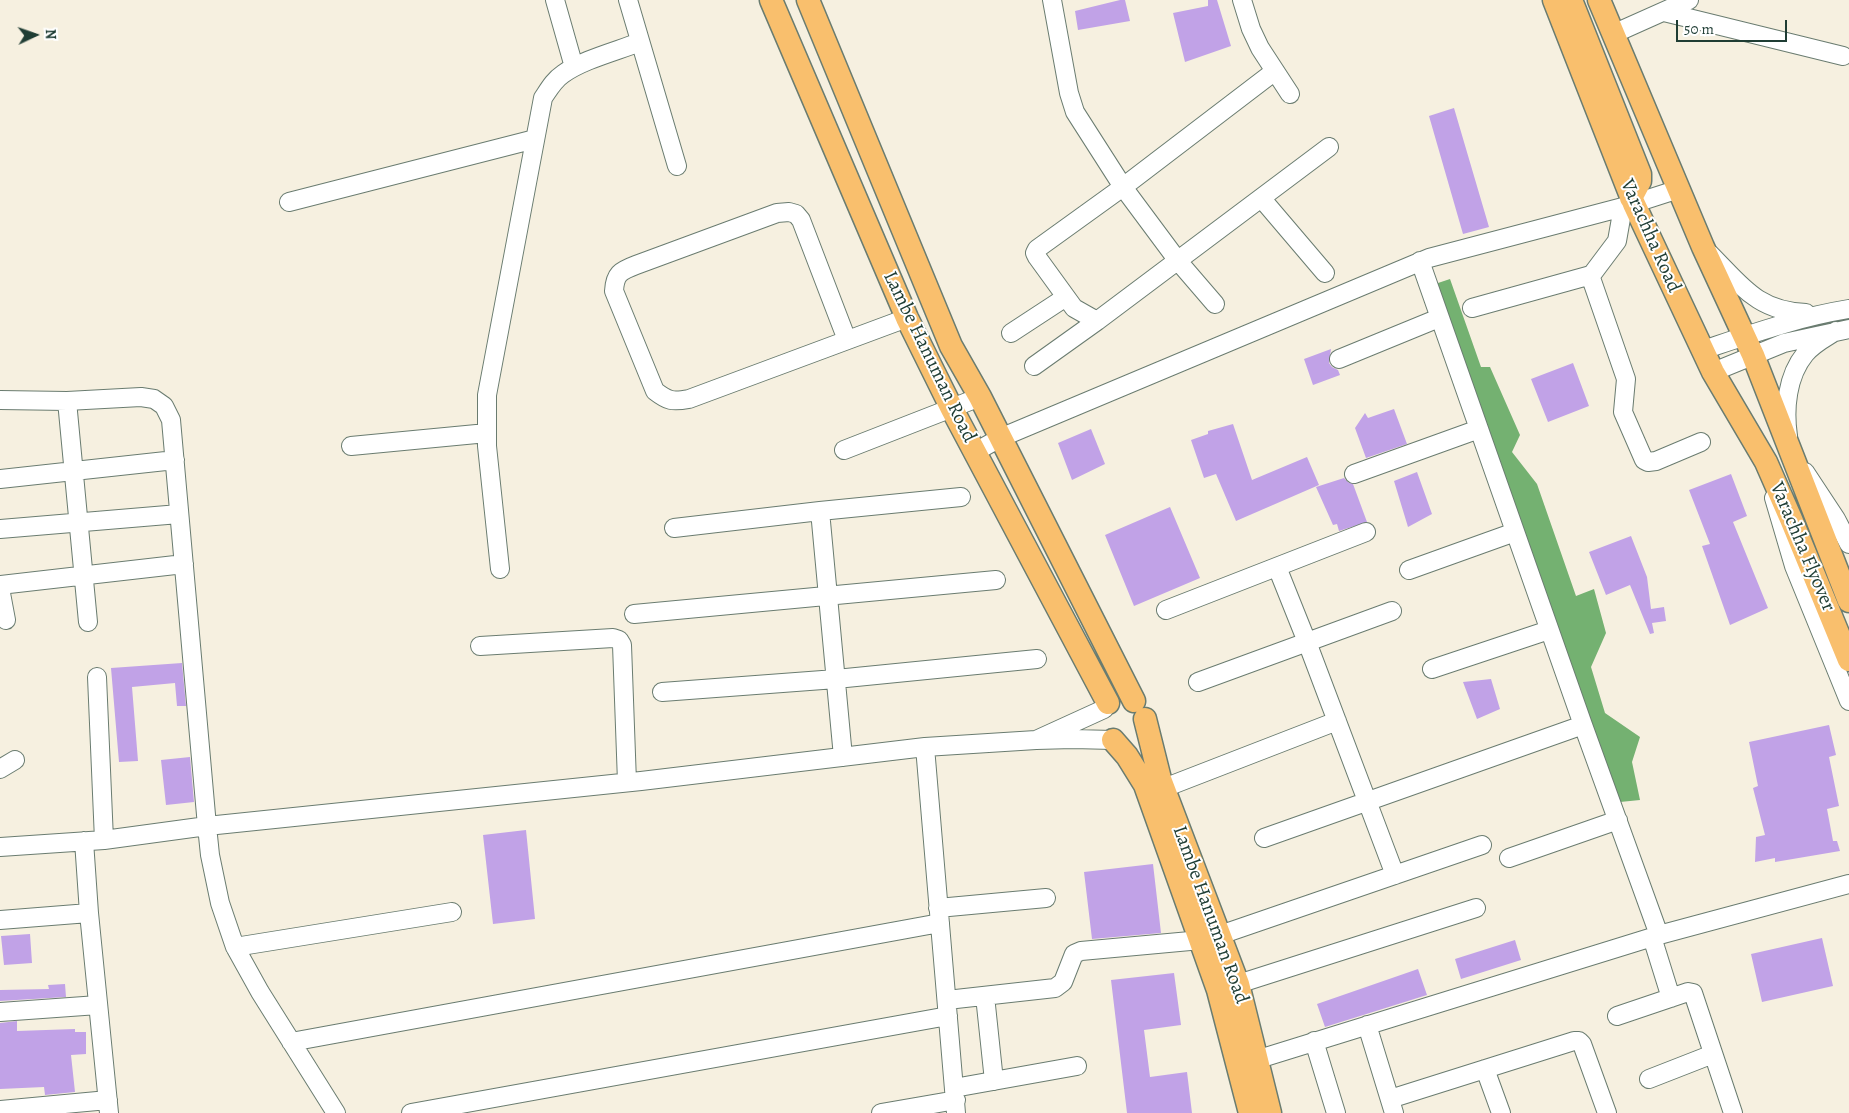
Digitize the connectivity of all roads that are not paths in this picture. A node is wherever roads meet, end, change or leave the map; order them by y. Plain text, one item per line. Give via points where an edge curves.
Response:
1 (555, 0) edge
2 (628, 0) edge
3 (771, 0) edge
4 (808, 0) edge
5 (1052, 0) edge
6 (1242, 0) edge
7 (1554, 0) edge
8 (1571, 0) edge
9 (1584, 0) edge
10 (1599, 0) edge
11 (1690, 0) edge
12 (1664, 12) junction
13 (1613, 34) junction
14 (640, 42) junction
15 (1843, 56) dead end
16 (574, 67) junction
17 (1275, 71) junction
18 (1290, 94) dead end
19 (535, 139) junction
20 (1329, 147) dead end
21 (677, 166) dead end
22 (1677, 185) junction
23 (1123, 187) junction
24 (1262, 199) junction
25 (288, 202) dead end
26 (1629, 203) junction
27 (1703, 247) junction
28 (1178, 261) junction
29 (1420, 261) junction
30 (1325, 273) dead end
31 (1592, 275) junction
32 (1066, 297) junction
33 (1214, 304) dead end
34 (1472, 308) dead end
35 (1849, 309) edge
36 (1818, 314) junction
37 (907, 318) junction
38 (1440, 318) junction
39 (1097, 322) junction
40 (1842, 330) edge
41 (1011, 332) dead end
42 (846, 340) junction
43 (1748, 346) junction
44 (1703, 350) junction
45 (1339, 359) dead end
46 (1034, 366) dead end
47 (1713, 372) junction
48 (980, 397) junction
49 (1, 401) edge
50 (67, 401) junction
51 (952, 409) junction
52 (1479, 429) junction
53 (487, 433) junction
54 (1000, 438) junction
55 (1701, 442) dead end
56 (351, 446) dead end
57 (844, 450) dead end
58 (975, 452) junction
59 (1791, 452) junction
60 (175, 460) junction
61 (1766, 462) junction
62 (74, 471) junction
63 (1354, 474) dead end
64 (0, 479) edge
65 (961, 497) dead end
66 (820, 511) junction
67 (179, 514) junction
68 (78, 522) junction
69 (674, 528) dead end
70 (0, 529) edge
71 (1366, 532) dead end
72 (1515, 532) junction
73 (1848, 539) edge
74 (184, 564) junction
75 (1277, 567) junction
76 (500, 569) dead end
77 (1409, 570) dead end
78 (84, 575) junction
79 (996, 580) dead end
80 (0, 586) edge
81 (828, 596) junction
82 (1849, 601) edge
83 (1166, 610) dead end
84 (1392, 611) dead end
85 (634, 614) dead end
86 (6, 620) dead end
87 (88, 622) dead end
88 (1549, 630) junction
89 (1307, 642) junction
90 (480, 646) dead end
91 (1037, 658) dead end
92 (1849, 660) edge
93 (1432, 670) dead end
94 (97, 677) dead end
95 (836, 679) junction
96 (1198, 682) dead end
97 (662, 692) dead end
98 (1849, 701) edge
99 (1106, 706) junction
100 (1140, 710) junction
101 (1337, 721) junction
102 (1582, 725) junction
103 (1036, 740) junction
104 (1113, 740) junction
105 (925, 748) junction
106 (843, 757) junction
107 (15, 760) dead end
108 (0, 769) edge
109 (627, 782) junction
110 (1164, 788) junction
111 (1368, 801) junction
112 (1618, 820) junction
113 (207, 826) junction
114 (1264, 838) dead end
115 (104, 840) junction
116 (84, 841) junction
117 (1482, 845) dead end
118 (0, 847) edge
119 (1509, 858) dead end
120 (1395, 875) junction
121 (1849, 884) edge
122 (1046, 898) dead end
123 (1476, 908) dead end
124 (452, 912) dead end
125 (89, 913) junction
126 (939, 915) junction
127 (0, 920) edge
128 (1655, 936) junction
129 (1210, 937) junction
130 (235, 947) junction
131 (1228, 987) junction
132 (985, 996) junction
133 (1671, 998) junction
134 (98, 1005) junction
135 (947, 1008) junction
136 (0, 1012) edge
137 (1617, 1016) dead end
138 (1367, 1025) junction
139 (1314, 1041) junction
140 (291, 1042) junction
141 (1713, 1054) junction
142 (1248, 1062) junction
143 (1078, 1066) dead end
144 (1485, 1068) junction
145 (1650, 1079) dead end
146 (994, 1081) junction
147 (955, 1100) edge
148 (108, 1106) edge
149 (1392, 1106) edge
150 (0, 1110) edge
151 (336, 1113) edge
152 (411, 1113) edge
153 (881, 1113) edge
154 (1250, 1113) edge
155 (1270, 1113) edge
156 (1336, 1113) edge
157 (1501, 1113) edge
158 (1607, 1113) edge
159 (1733, 1113) edge

1 - 16 street
2 - 14 street
3 - 37 main road, Lambe Hanuman Road
4 - 48 main road, Lambe Hanuman Road via 951,346
5 - 23 street via 1075,112
6 - 17 street via 1251,29
7 - 26 main road, Varachha Road
8 - 26 main road via 1640,174 1640,182
9 - 22 main road via 1656,172
10 - 13 main road, Varachha Flyover
11 - 12 street
12 - 13 street
12 - 15 street
13 - 22 main road, Varachha Flyover
14 - 16 street
14 - 21 street
16 - 19 street via 551,84 543,98
17 - 18 street
17 - 23 street
19 - 25 street
19 - 53 street via 487,395
20 - 24 street
22 - 26 street
22 - 27 main road, Varachha Flyover
23 - 28 street
23 - 32 street via 1037,249 1036,257
24 - 28 street
24 - 30 street
26 - 29 street
26 - 31 street via 1617,241
26 - 44 main road, Varachha Road
27 - 36 street via 1764,304 1785,311
27 - 43 main road, Varachha Flyover
28 - 33 street
28 - 39 street
29 - 38 street
29 - 54 street
31 - 34 street
31 - 55 street via 1626,379 1623,412 1644,460 1656,461
32 - 39 street via 1079,312
32 - 41 street
35 - 36 street
36 - 43 street via 1788,322
37 - 42 street
37 - 51 main road, Lambe Hanuman Road
38 - 45 street
38 - 52 street
39 - 46 street
40 - 43 street via 1784,343
40 - 59 street via 1810,349 1794,372 1787,403
42 - 42 street via 689,399 666,400 655,391 614,291 615,279 623,270 636,264 777,213 789,212 801,220
43 - 44 street
43 - 47 street
43 - 59 main road, Varachha Flyover
44 - 47 main road, Varachha Road
47 - 61 main road, Varachha Road
48 - 51 street
48 - 54 main road, Lambe Hanuman Road
49 - 50 street
50 - 60 street via 141,396 154,399 164,406 171,420
50 - 62 street
51 - 57 street
51 - 58 main road, Lambe Hanuman Road
52 - 63 street
52 - 72 street
53 - 56 street
53 - 76 street
54 - 58 street
54 - 100 main road, Lambe Hanuman Road
58 - 99 main road, Lambe Hanuman Road
59 - 73 street
59 - 82 main road, Varachha Flyover
60 - 62 street
60 - 67 street
61 - 92 main road, Varachha Flyover
61 - 98 street via 1779,521 1794,566
62 - 64 street
62 - 68 street
65 - 66 street
66 - 69 street
66 - 81 street
67 - 68 street
67 - 74 street
68 - 70 street
68 - 78 street
71 - 75 street
72 - 77 street
72 - 88 street
74 - 78 street
74 - 113 street
75 - 83 street
75 - 89 street
78 - 80 street
78 - 87 street
79 - 81 street
80 - 86 street
81 - 85 street
81 - 95 street
84 - 89 street
88 - 93 street
88 - 102 street
89 - 96 street
89 - 101 street
90 - 109 street via 619,640 622,644
91 - 95 street
94 - 115 street
95 - 97 street
95 - 106 street
99 - 100 main road via 1121,698
99 - 103 street
99 - 104 main road via 1101,715 1102,729
100 - 104 main road via 1144,726 1141,734 1136,739
100 - 110 main road, Lambe Hanuman Road
101 - 110 street
101 - 111 street
102 - 111 street
102 - 112 street
103 - 104 street
103 - 105 street
104 - 129 main road via 1145,786
105 - 106 street
105 - 126 street
106 - 109 street
107 - 108 street
109 - 113 street
110 - 129 main road, Lambe Hanuman Road
111 - 114 street
111 - 120 street
112 - 119 street
112 - 128 street
113 - 115 street
113 - 130 street via 220,902
115 - 116 street
116 - 118 street
116 - 125 street
117 - 120 street
120 - 129 street
121 - 128 street
122 - 126 street
123 - 131 street
124 - 130 street
125 - 127 street
125 - 134 street
126 - 135 street
126 - 140 street
128 - 133 street
128 - 138 street
129 - 131 main road, Lambe Hanuman Road
129 - 132 street via 1081,951 1074,954 1063,982 1055,988
130 - 140 street
131 - 142 main road, Lambe Hanuman Road
132 - 135 street
132 - 146 street
133 - 137 street
133 - 141 street via 1693,992
134 - 136 street
134 - 148 street
135 - 147 street
135 - 152 street
138 - 139 street
138 - 149 street
139 - 142 street
139 - 156 street
140 - 151 street
141 - 145 street
141 - 159 street
142 - 154 main road
142 - 155 main road, Lambe Hanuman Road
143 - 146 street
144 - 149 street
144 - 157 street
144 - 158 street via 1578,1041 1582,1044
146 - 147 street
147 - 153 street
148 - 150 street

